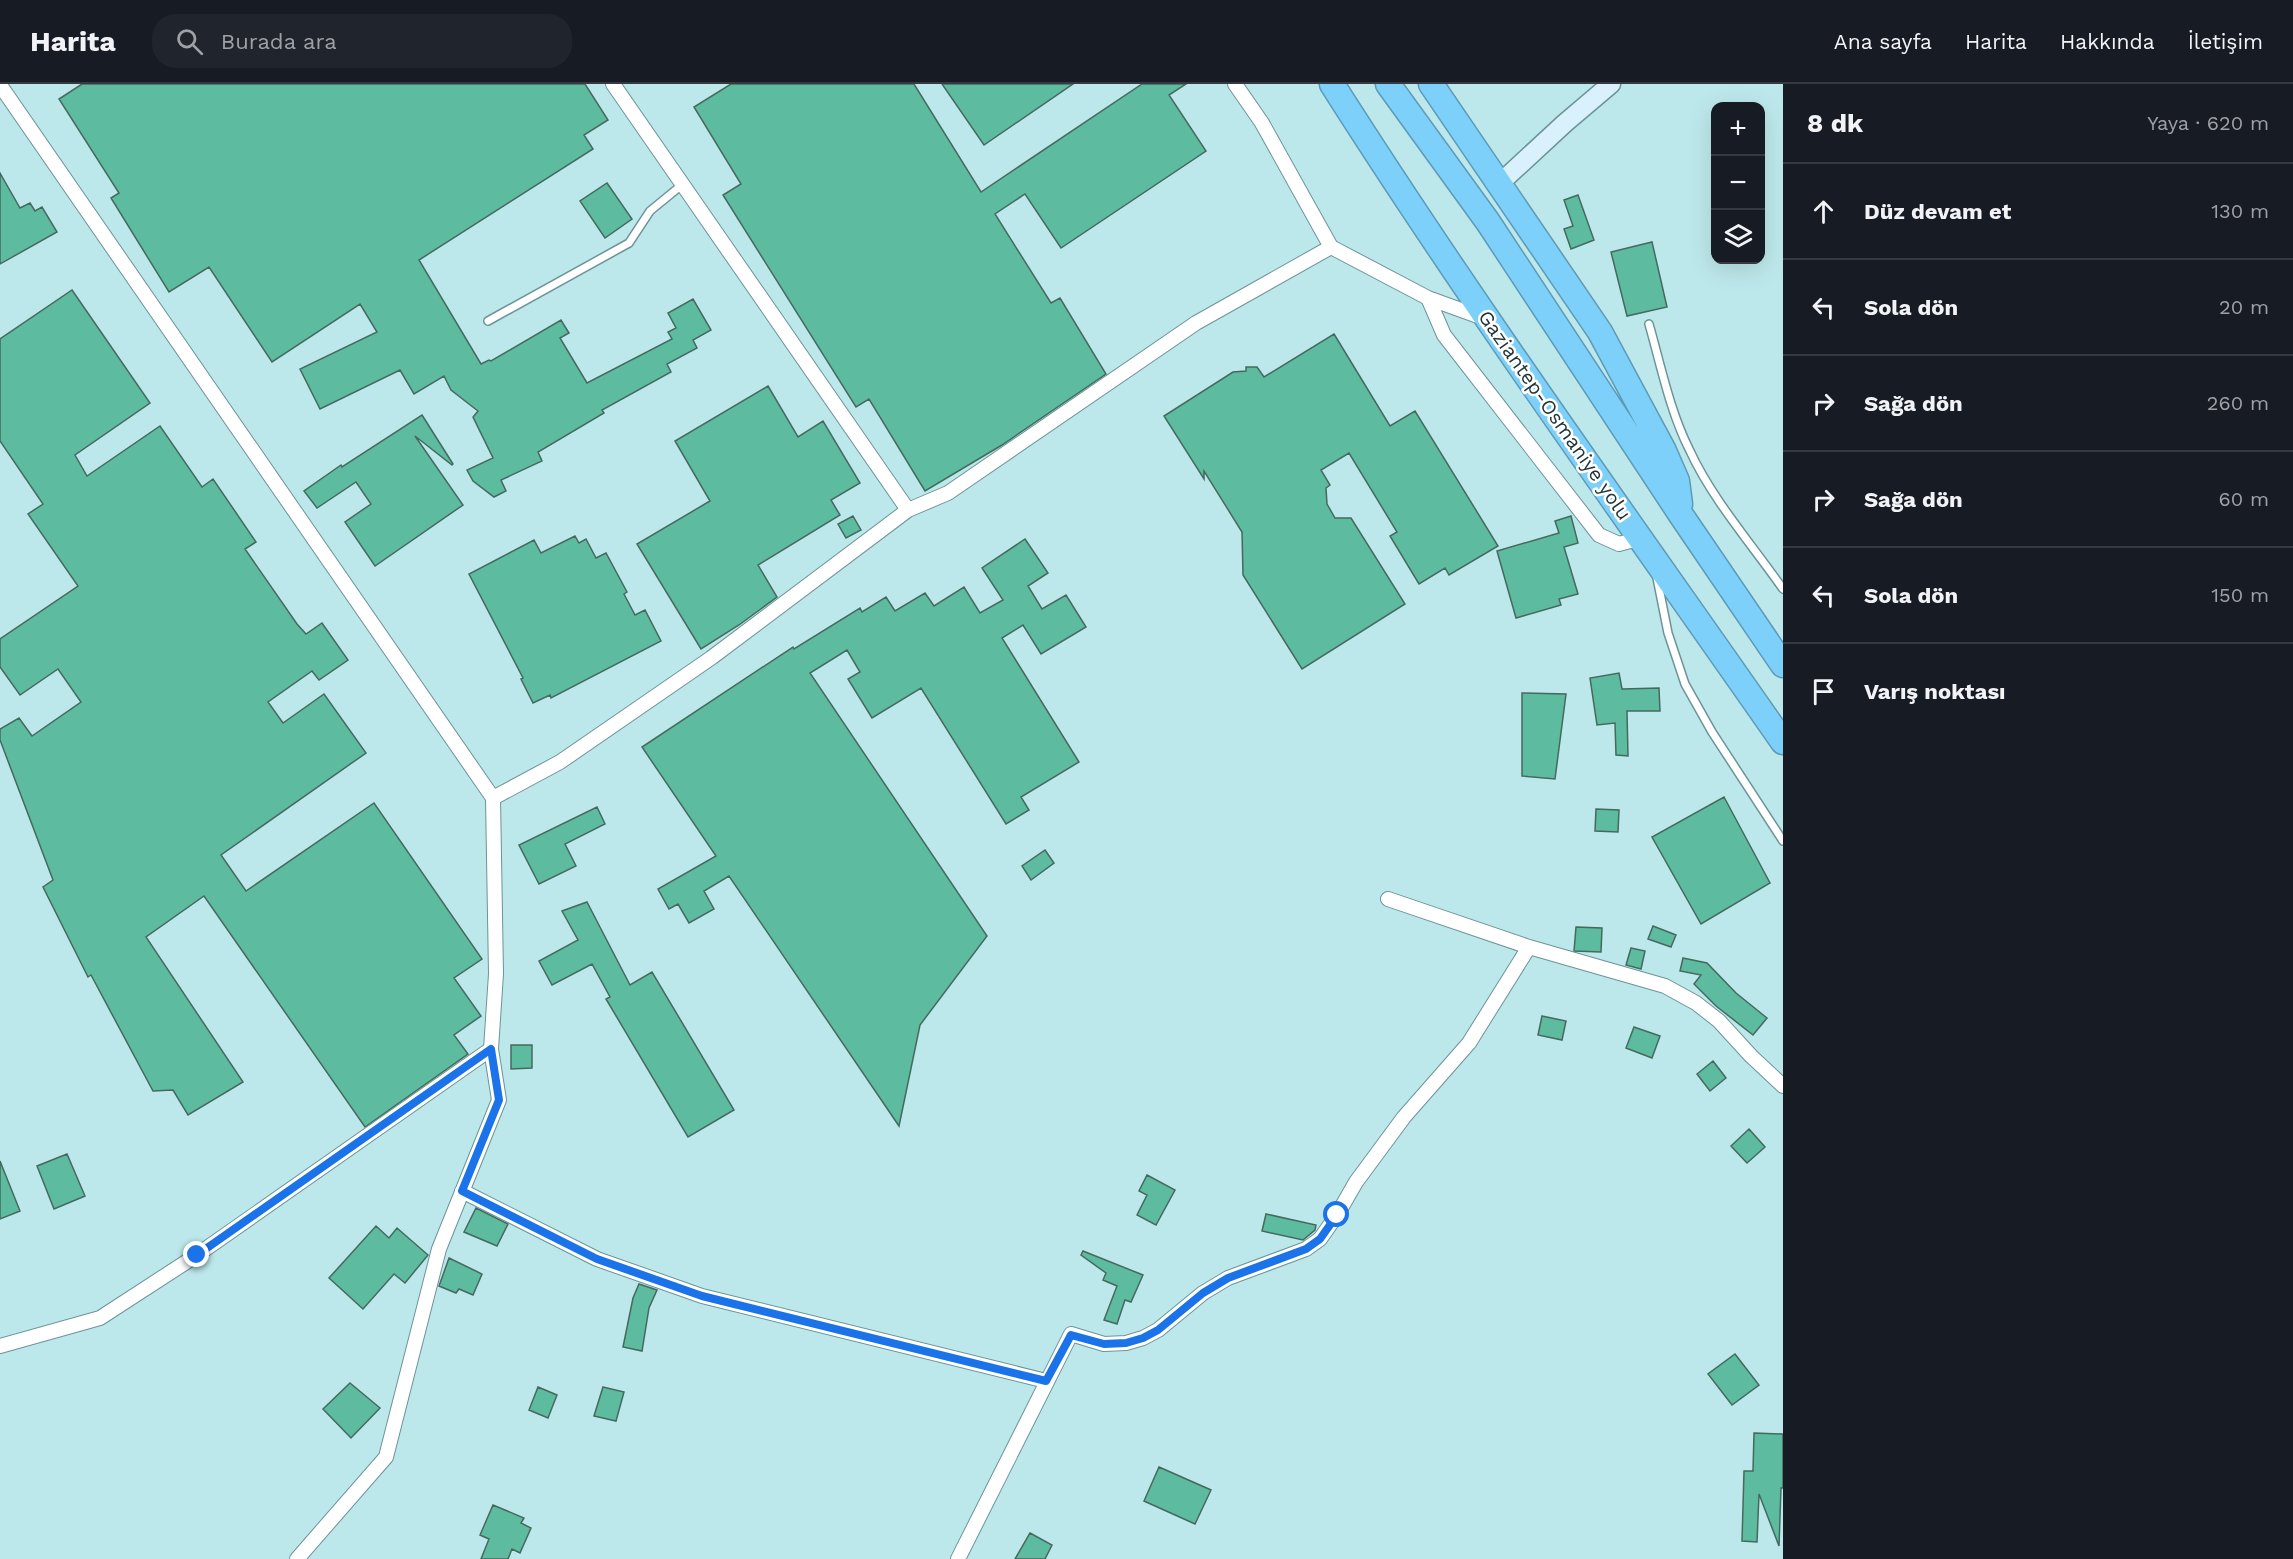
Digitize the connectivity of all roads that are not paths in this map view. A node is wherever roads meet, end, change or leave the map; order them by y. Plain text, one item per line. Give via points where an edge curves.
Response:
1 (613, 84) edge
2 (1235, 84) edge
3 (1314, 84) edge
4 (1332, 84) edge
5 (1388, 84) edge
6 (1406, 84) edge
7 (1431, 84) edge
8 (1611, 84) edge
9 (0, 85) edge
10 (1438, 154) junction
11 (682, 184) junction
12 (1499, 184) junction
13 (1403, 195) junction
14 (1331, 247) junction
15 (1428, 298) junction
16 (1488, 320) junction
17 (488, 321) dead end
18 (1649, 324) dead end
19 (908, 510) junction
20 (1681, 515) junction
21 (1647, 546) junction
22 (1783, 589) edge
23 (1783, 665) edge
24 (1783, 742) edge
25 (493, 798) junction
26 (1783, 842) edge
27 (1388, 899) dead end
28 (1529, 947) junction
29 (491, 1049) junction
30 (1783, 1086) edge
31 (462, 1191) junction
32 (0, 1346) edge
33 (1046, 1381) junction
34 (297, 1559) edge
35 (958, 1559) edge

1 - 11 street
2 - 14 street via 1262,123
3 - 13 highway via 1338,120
4 - 13 highway, Gaziantep-Osmaniye yolu
5 - 10 highway
6 - 10 highway
7 - 12 highway
8 - 12 street
9 - 25 street
10 - 20 highway via 1488,222
11 - 17 lane via 650,211 629,243
11 - 19 street
12 - 20 highway via 1600,332 1664,451 1677,481
13 - 16 highway, Gaziantep-Osmaniye yolu
14 - 15 street
14 - 19 street via 1196,324 948,492
15 - 16 street
15 - 21 street via 1444,335 1599,535 1619,544
16 - 21 highway, Gaziantep-Osmaniye yolu
18 - 22 lane via 1689,451
19 - 25 street via 711,658 560,762
20 - 23 highway
21 - 24 highway, Gaziantep-Osmaniye yolu
21 - 26 lane via 1685,684
25 - 29 street via 496,974
27 - 28 street
28 - 30 street via 1665,986 1719,1021
28 - 33 street via 1469,1043 1404,1117 1320,1239 1306,1249 1228,1278 1143,1338 1104,1344 1071,1335
29 - 31 street via 499,1100
29 - 32 street via 197,1255 100,1318
31 - 33 street via 597,1259 702,1296
31 - 34 street via 439,1248 386,1457
33 - 35 street

